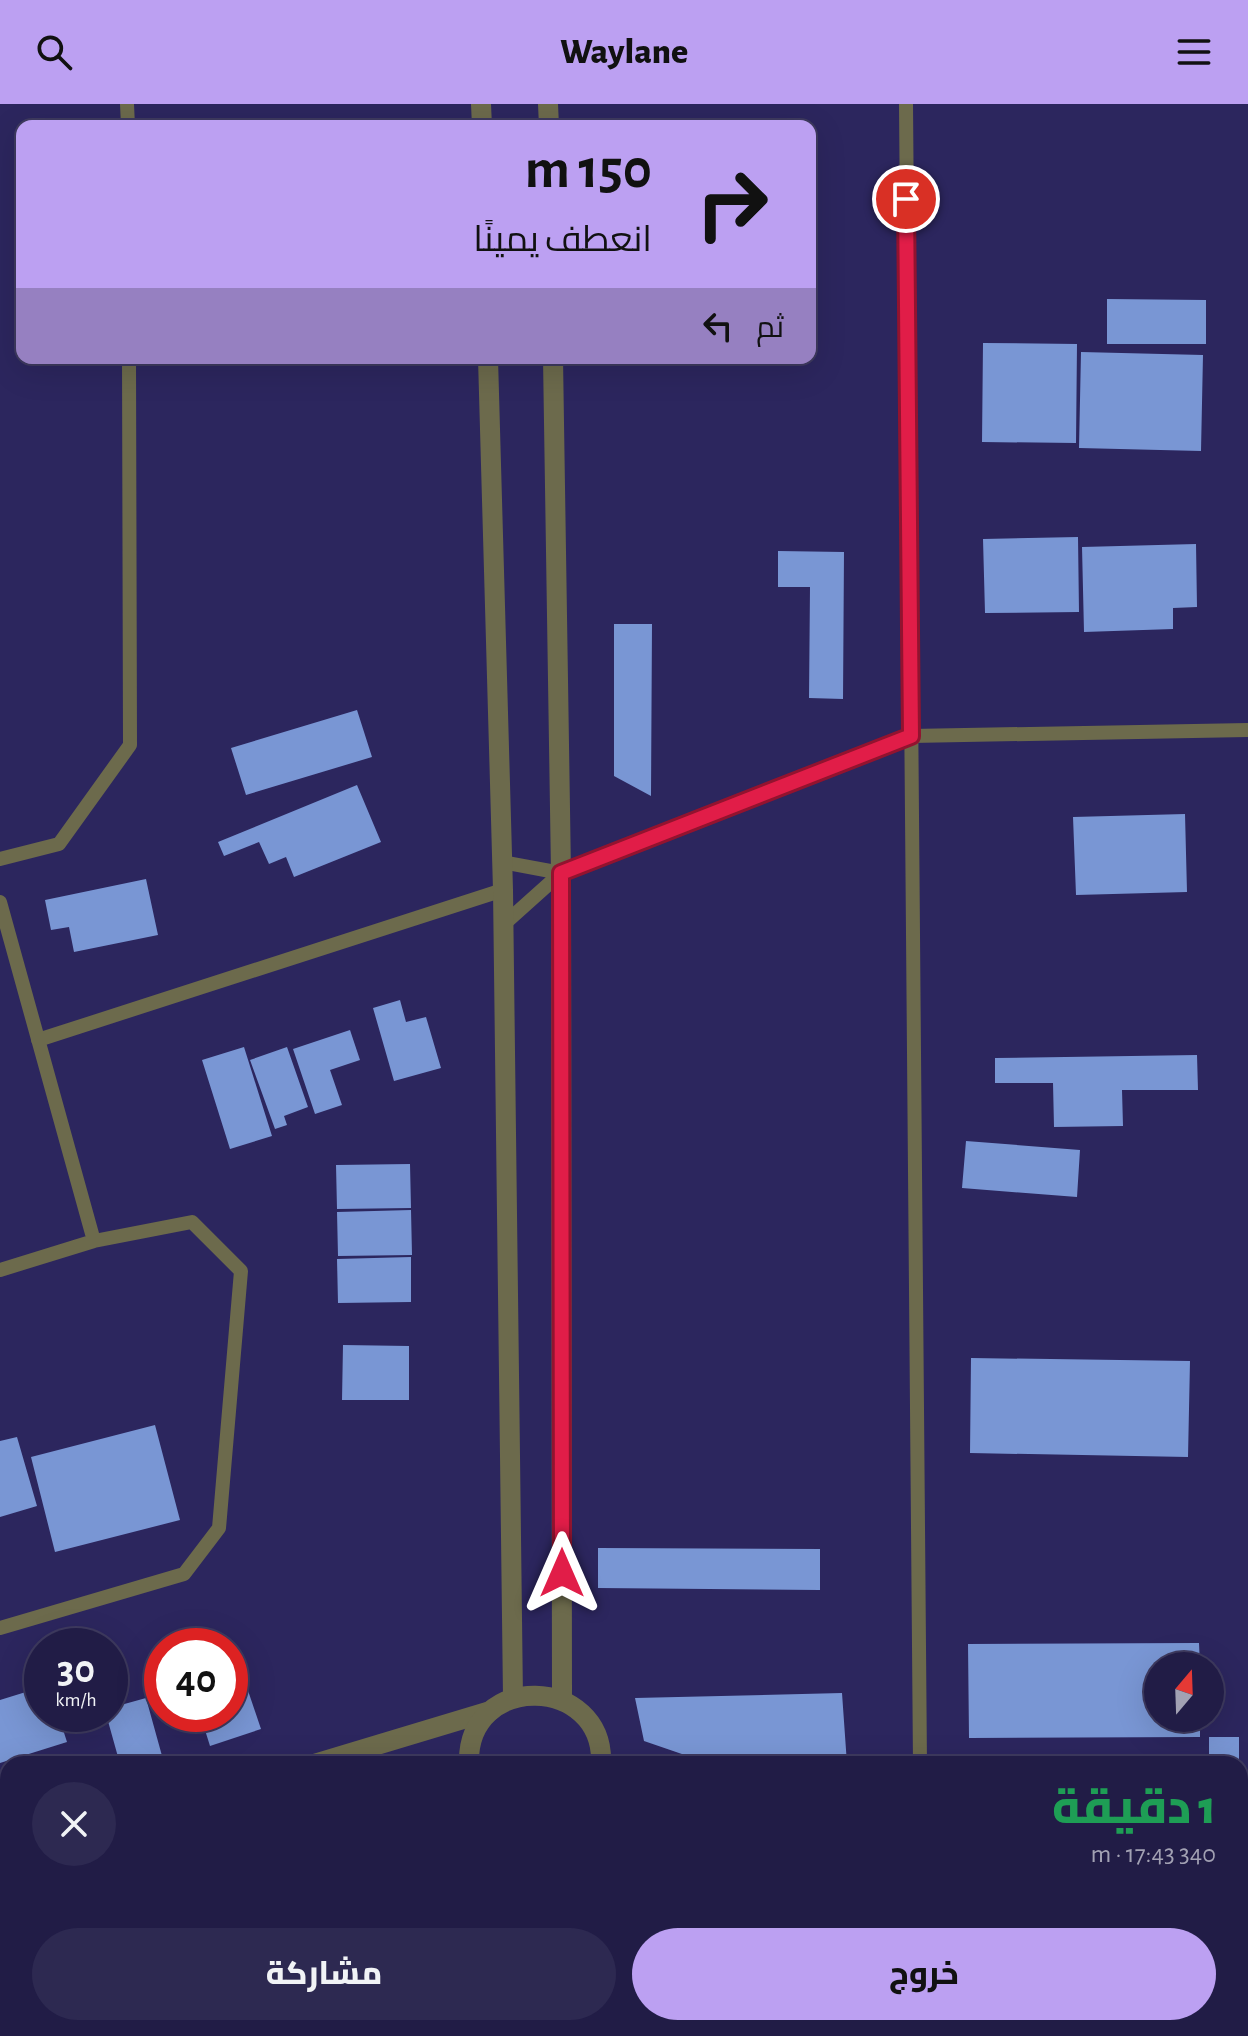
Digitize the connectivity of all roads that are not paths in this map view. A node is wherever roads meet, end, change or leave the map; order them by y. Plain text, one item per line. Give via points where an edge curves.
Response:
1 (906, 104) edge
2 (129, 364) edge
3 (488, 364) edge
4 (553, 364) edge
5 (1248, 730) edge
6 (911, 736) junction
7 (0, 859) edge
8 (502, 862) junction
9 (561, 873) junction
10 (503, 890) junction
11 (0, 902) edge
12 (503, 925) junction
13 (38, 1040) junction
14 (94, 1241) junction
15 (0, 1270) edge
16 (0, 1628) edge
17 (513, 1698) junction
18 (562, 1700) junction
19 (490, 1711) junction
20 (341, 1756) edge
21 (469, 1756) edge
22 (601, 1756) edge
23 (920, 1756) edge

1 - 6 lane
2 - 7 lane via 130,745 59,844
3 - 8 street
4 - 9 street
5 - 6 lane
6 - 9 lane
6 - 23 lane
8 - 9 lane
8 - 10 street
9 - 12 lane
9 - 18 street
10 - 12 street
10 - 13 lane
11 - 13 lane
12 - 17 street
13 - 14 lane
14 - 15 lane
14 - 16 lane via 192,1222 241,1271 219,1528 184,1574
17 - 18 street via 537,1694
17 - 19 street
18 - 22 street via 582,1713 595,1732
19 - 20 street
19 - 21 street via 476,1729

